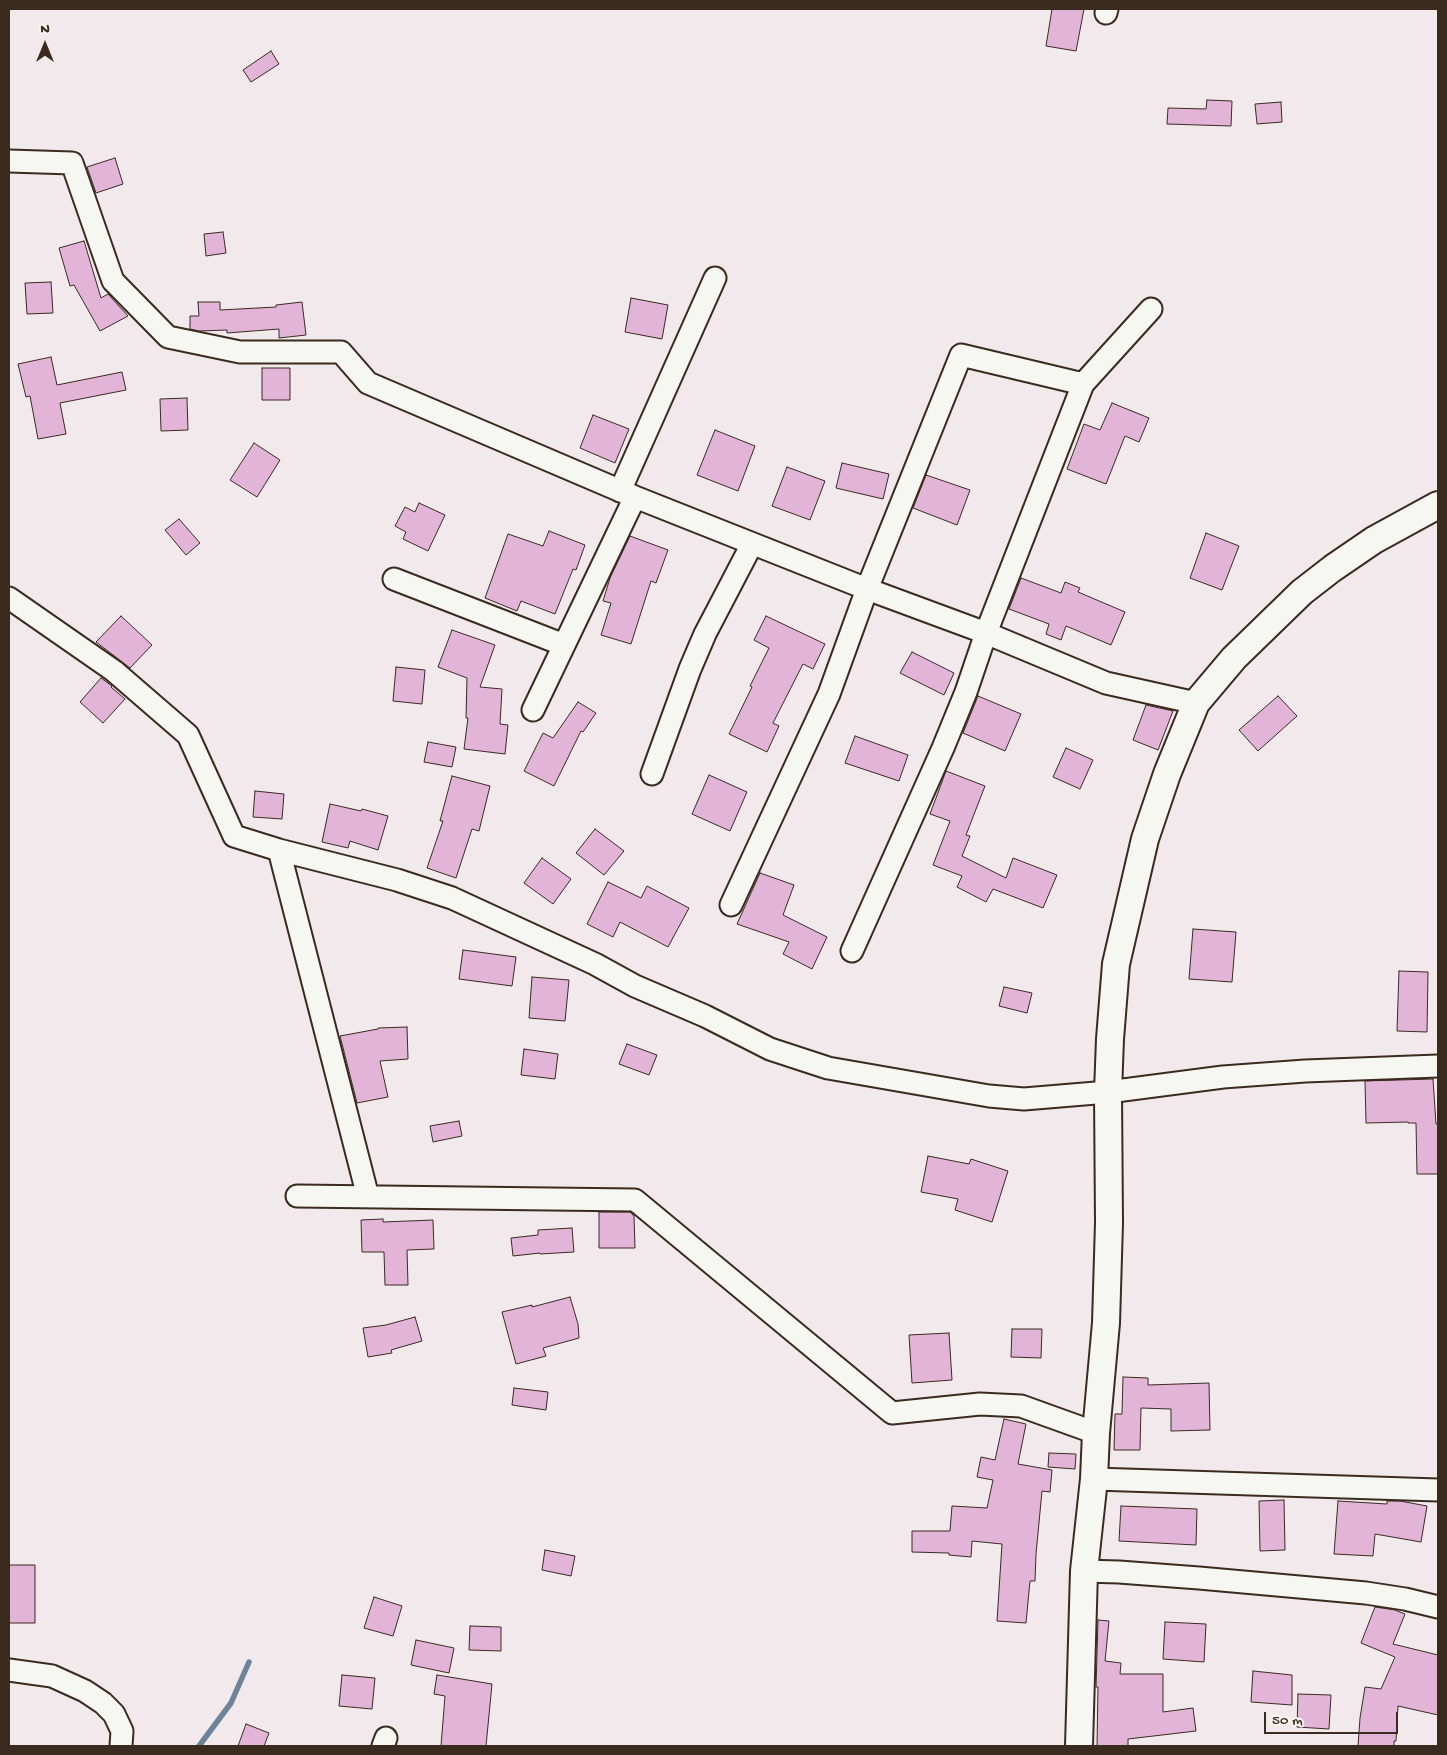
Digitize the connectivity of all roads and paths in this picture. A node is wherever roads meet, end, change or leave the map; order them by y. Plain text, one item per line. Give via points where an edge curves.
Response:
1 (9, 161) edge
2 (715, 278) dead end
3 (1151, 309) dead end
4 (1083, 384) junction
5 (627, 494) junction
6 (1438, 505) edge
7 (752, 544) junction
8 (394, 579) dead end
9 (867, 590) junction
10 (9, 598) edge
11 (986, 633) junction
12 (564, 645) junction
13 (1196, 703) junction
14 (533, 710) dead end
15 (652, 774) dead end
16 (279, 850) junction
17 (731, 905) dead end
18 (852, 951) dead end
19 (1438, 1066) edge
20 (1108, 1092) junction
21 (297, 1196) dead end
22 (368, 1197) junction
23 (1096, 1433) junction
24 (1094, 1479) junction
25 (1438, 1490) edge
26 (1084, 1571) junction
27 (1438, 1607) edge
28 (9, 1670) edge
29 (121, 1746) edge
30 (1078, 1746) edge

1 - 5 street via 72,163 113,281 168,337 240,352 341,352 368,383
2 - 5 street
3 - 4 street
4 - 9 street via 961,355
4 - 11 street
5 - 7 street
5 - 12 street
6 - 13 street via 1374,540 1302,592 1234,658
7 - 9 street
7 - 15 street via 705,634
8 - 12 street
9 - 11 street
9 - 17 street via 829,694
10 - 16 street via 114,671 188,734 234,836
11 - 13 street via 1106,683
11 - 18 street via 943,748
12 - 14 street
13 - 20 street via 1166,774 1145,839 1116,964
16 - 20 street via 397,880 452,898 770,1049 828,1068 998,1097 1024,1099
16 - 22 street
19 - 20 street via 1223,1077
20 - 23 street via 1106,1322
21 - 22 street
22 - 23 street via 635,1200 892,1413 980,1404 1021,1406
23 - 24 street
24 - 25 street
24 - 26 street
26 - 27 street via 1181,1576 1366,1593
26 - 30 street
28 - 29 street via 52,1676 104,1703 122,1731

